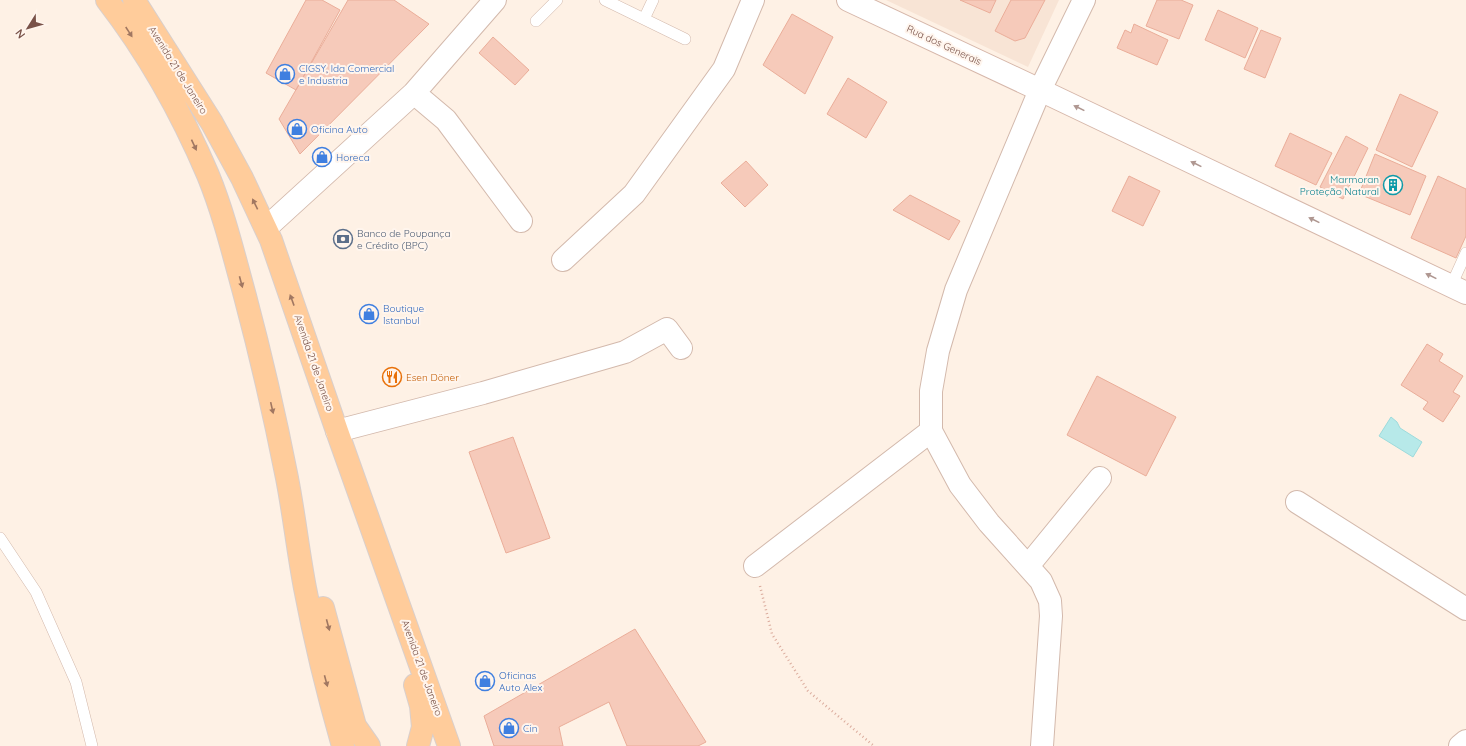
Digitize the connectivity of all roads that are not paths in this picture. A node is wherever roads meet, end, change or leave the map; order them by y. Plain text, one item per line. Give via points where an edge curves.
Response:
1 (107, 0) edge
2 (134, 0) edge
3 (495, 0) edge
4 (557, 0) edge
5 (605, 0) edge
6 (654, 0) edge
7 (753, 0) edge
8 (848, 0) edge
9 (1084, 0) edge
10 (623, 4) edge
11 (644, 20) junction
12 (536, 21) dead end
13 (686, 39) dead end
14 (1040, 90) junction
15 (414, 93) junction
16 (521, 220) dead end
17 (266, 228) junction
18 (1466, 253) edge
19 (563, 260) dead end
20 (1458, 290) edge
21 (681, 348) dead end
22 (337, 431) junction
23 (931, 431) junction
24 (347, 460) junction
25 (1100, 478) dead end
26 (288, 479) junction
27 (1297, 502) dead end
28 (0, 538) edge
29 (755, 566) road end
30 (1028, 566) junction
31 (1466, 609) edge
32 (1466, 741) edge
33 (92, 746) edge
34 (343, 746) edge
35 (369, 746) edge
36 (418, 746) edge
37 (449, 746) edge
38 (1042, 746) edge
39 (1460, 746) edge

1 -> 26 main road, Avenida 21 de Janeiro via 151,65 182,119 208,177 231,244
17 -> 2 main road, Avenida 21 de Janeiro via 212,124
3 - 15 street
4 - 12 lane
5 - 10 lane
6 - 11 lane
7 - 19 street via 724,69 634,194
8 - 14 street, Rua dos Generais
9 - 14 street
10 - 11 lane
11 - 13 lane
20 -> 14 street, Rua dos Generais
14 - 23 street via 956,290 938,351 930,391
15 - 16 street via 446,120
15 - 17 street
22 -> 17 main road, Avenida 21 de Janeiro
18 - 20 lane
21 - 22 street via 667,329 625,352 484,393
22 - 24 main road, Avenida 21 de Janeiro
23 - 29 street
23 - 30 street via 960,485 989,523
24 - 36 main road via 421,706 423,726
24 - 37 main road, Avenida 21 de Janeiro
25 - 30 street
26 -> 34 main road, Avenida 21 de Janeiro via 305,588
26 -> 35 main road via 355,726
27 - 31 street
28 - 33 lane via 36,592 76,682
30 - 38 street via 1041,581 1050,601
32 - 39 street

